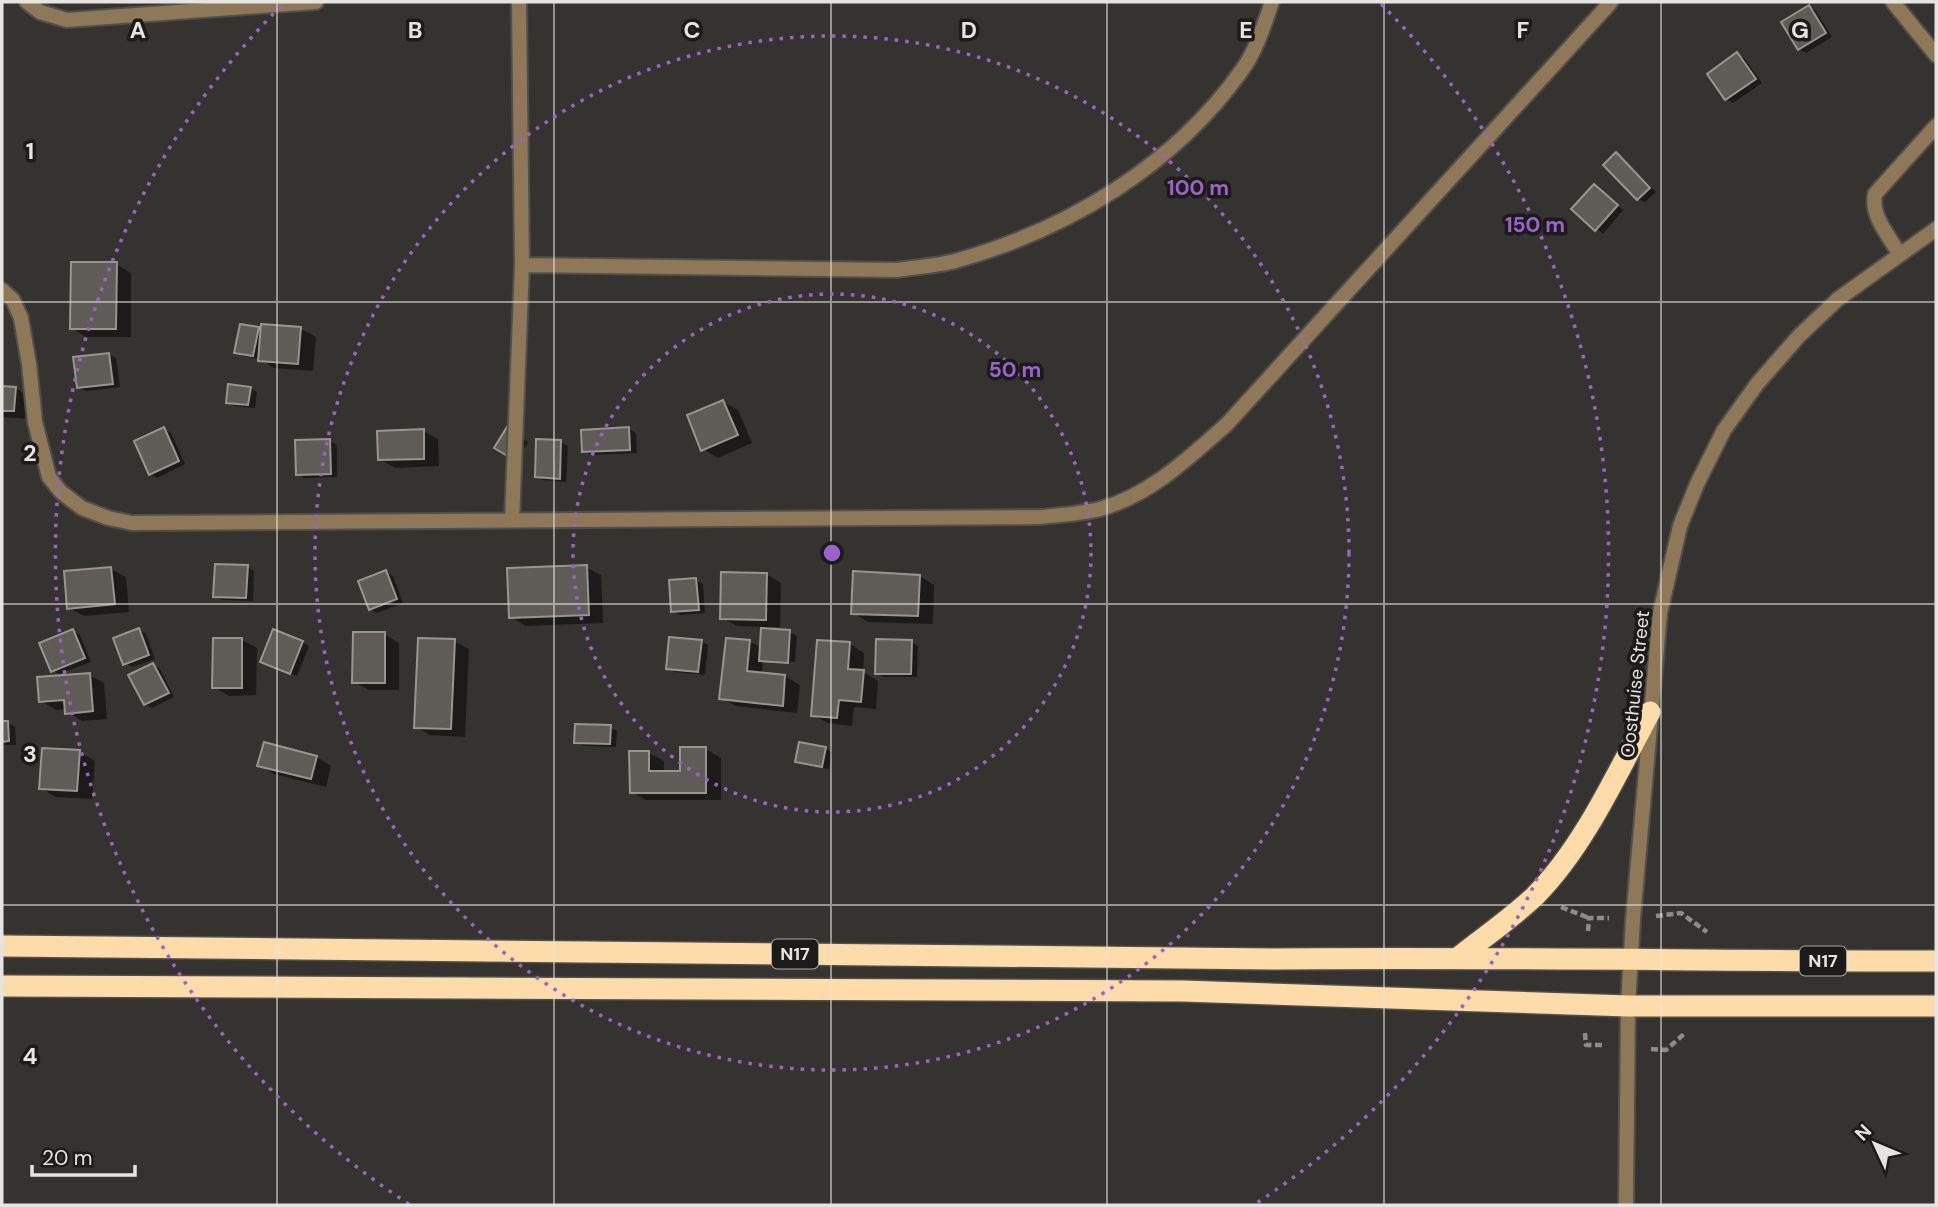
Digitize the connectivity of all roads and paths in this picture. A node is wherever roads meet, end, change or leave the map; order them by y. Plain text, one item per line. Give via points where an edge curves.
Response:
1 (27, 2) edge
2 (316, 2) edge
3 (519, 2) edge
4 (1272, 2) edge
5 (1611, 2) edge
6 (1893, 2) edge
7 (1936, 55) edge
8 (1936, 126) edge
9 (1936, 229) edge
10 (1900, 255) junction
11 (522, 265) junction
12 (2, 290) edge
13 (512, 520) junction
14 (1650, 712) junction
15 (2, 946) edge
16 (1459, 957) junction
17 (1630, 961) junction
18 (1936, 961) edge
19 (2, 986) edge
20 (1628, 1006) junction
21 (1936, 1006) edge
22 (1626, 1205) edge

1 - 2 street via 40,12 67,20
3 - 11 street
4 - 11 street via 1243,69 1174,146 1095,204 1009,243 953,262 897,270
5 - 13 street via 1227,424 1164,477 1128,497 1100,509 1040,517
6 - 7 street
8 - 10 street via 1875,194 1878,218
9 - 10 street, Oosthuise Street
10 - 14 street, Oosthuise Street via 1838,299 1799,337 1724,430 1680,526 1660,613
11 - 13 street
12 - 13 street via 21,318 35,422 49,477 82,508 132,523
14 - 16 highway via 1565,860 1535,896
14 - 17 street, Oosthuise Street
15 - 16 highway, N17
16 - 17 highway, N17
17 - 18 highway, N17
17 - 20 street, Oosthuise Street
19 - 20 highway, N17 via 1169,991
20 - 21 highway, N17
20 - 22 street, Oosthuise Street

